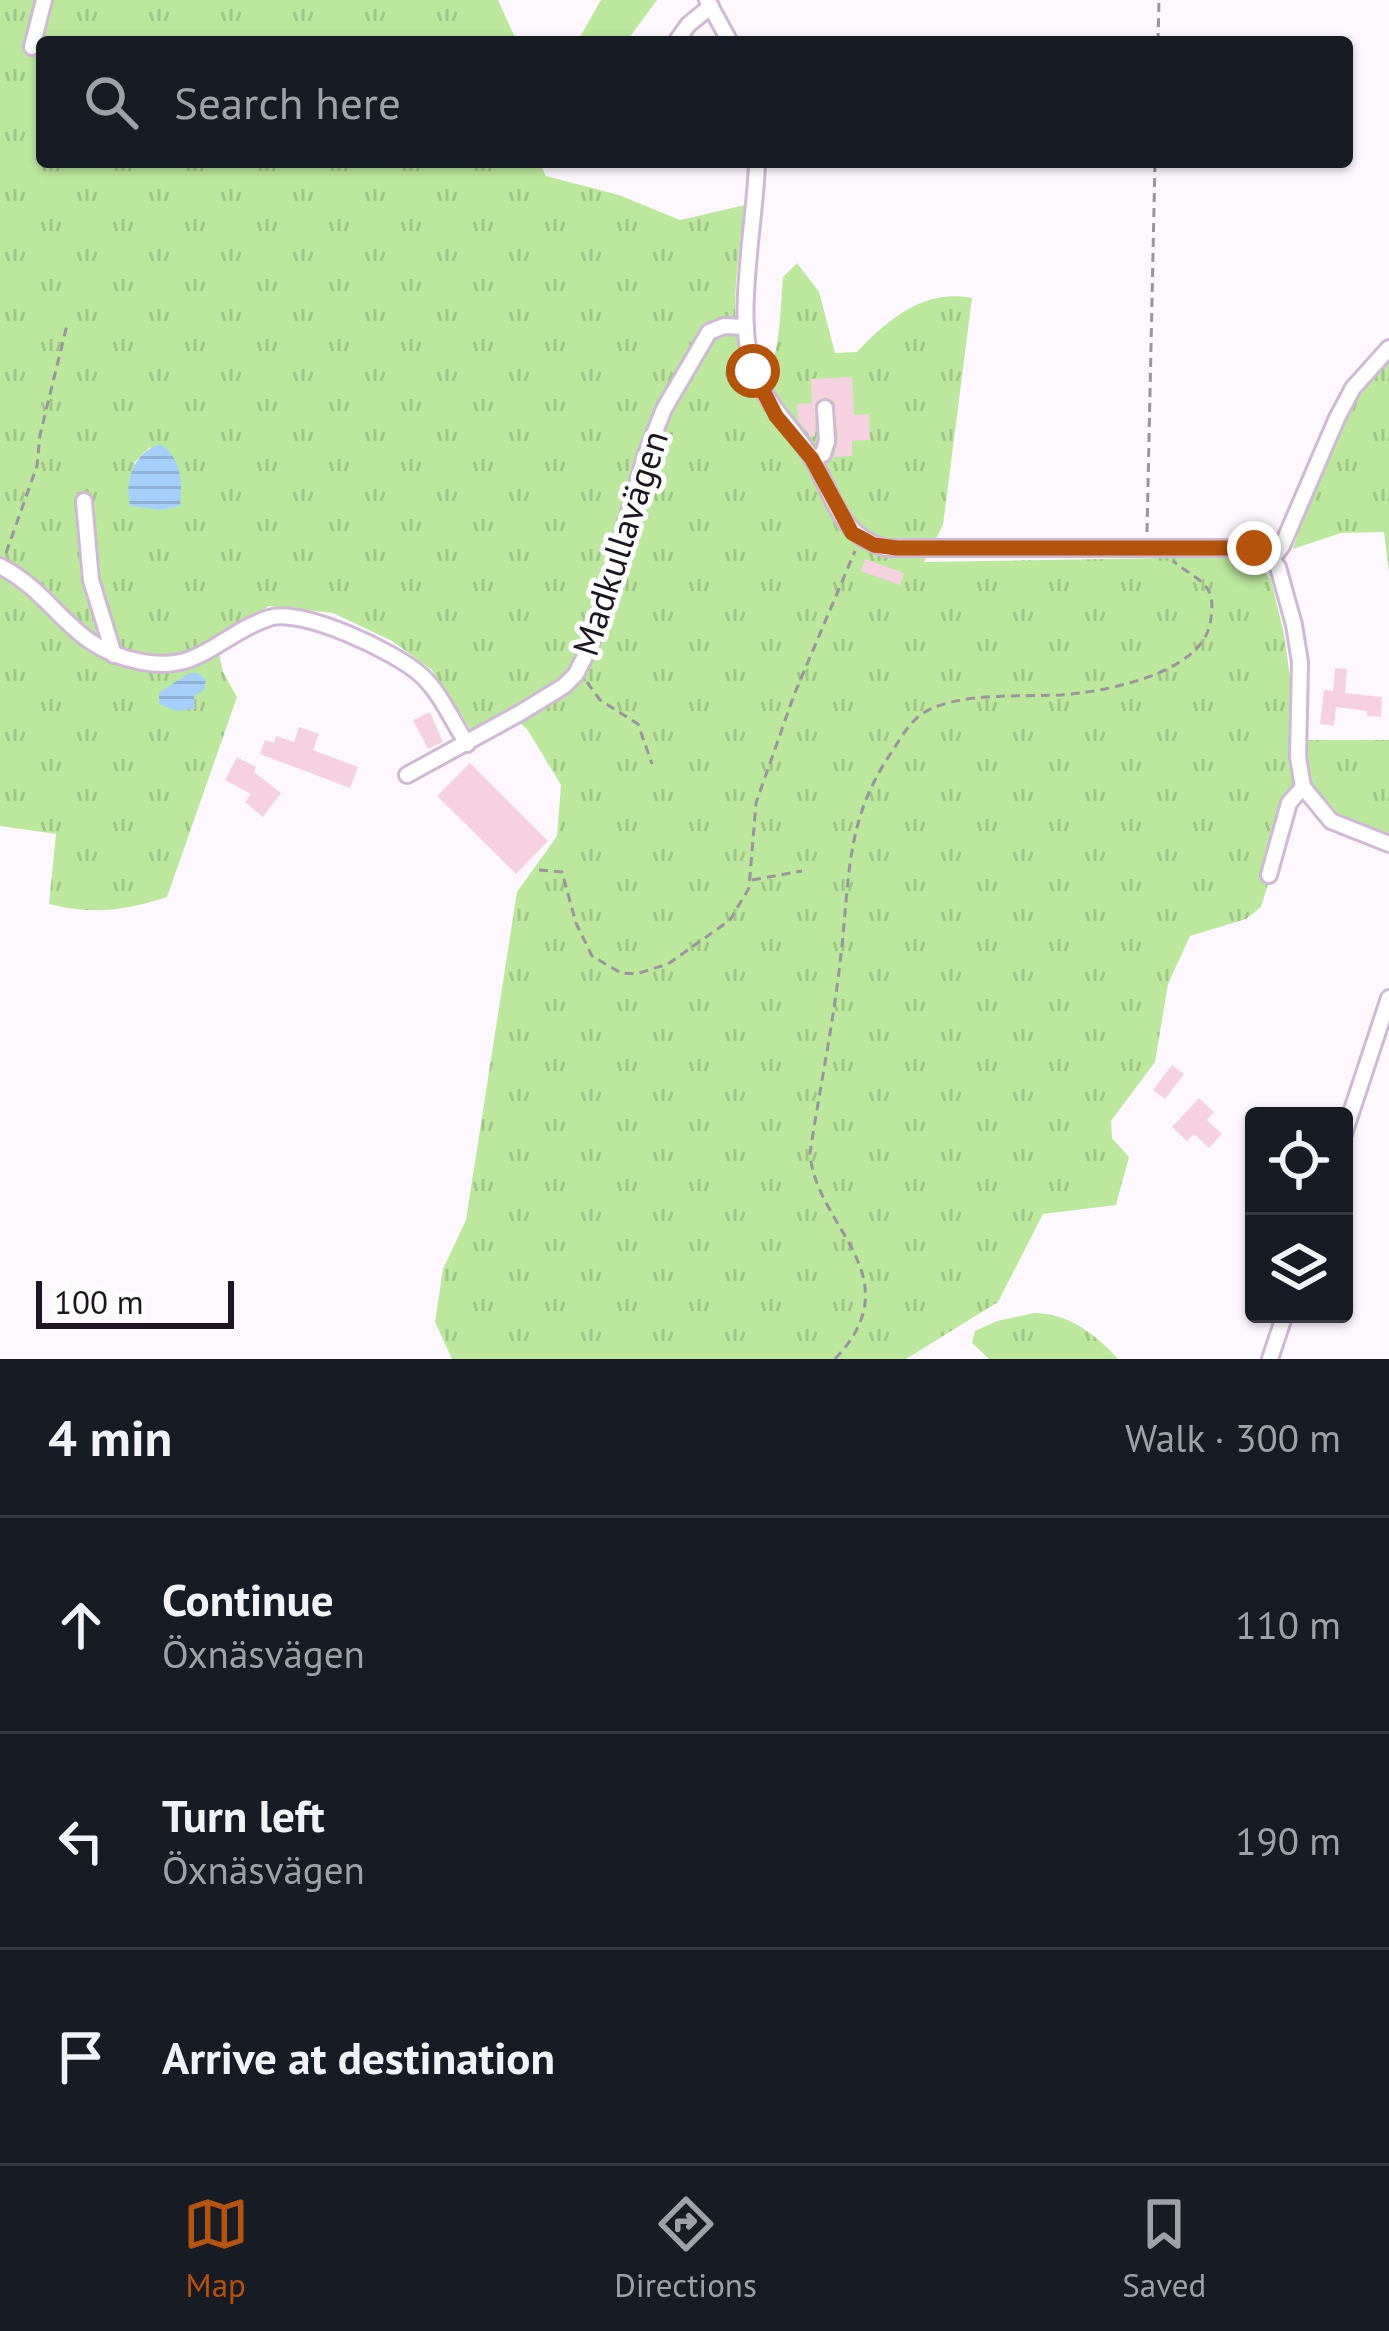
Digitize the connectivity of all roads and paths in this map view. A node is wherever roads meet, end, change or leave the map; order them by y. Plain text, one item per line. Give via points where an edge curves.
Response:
1 (44, 0) edge
2 (1159, 0) edge
3 (709, 3) edge
4 (680, 36) edge
5 (727, 36) edge
6 (1158, 36) edge
7 (32, 47) dead end
8 (757, 168) edge
9 (1155, 168) edge
10 (67, 326) dead end
11 (746, 327) junction
12 (1389, 348) edge
13 (824, 407) dead end
14 (812, 459) junction
15 (84, 501) dead end
16 (862, 540) junction
17 (1147, 548) junction
18 (1170, 548) junction
19 (1272, 559) junction
20 (0, 566) edge
21 (114, 655) junction
22 (576, 674) junction
23 (467, 744) junction
24 (652, 764) dead end
25 (407, 775) dead end
26 (1303, 788) junction
27 (1389, 844) edge
28 (539, 870) dead end
29 (802, 871) dead end
30 (1269, 875) dead end
31 (750, 879) junction
32 (1389, 998) edge
33 (1353, 1107) edge
34 (1282, 1323) edge
35 (836, 1359) edge
36 (1270, 1359) edge

1 - 7 street
2 - 6 path
3 - 4 street
3 - 5 street
8 - 11 street
9 - 17 path
10 - 20 path via 37,466
11 - 14 street via 753,371
11 - 22 street, Madkullavägen via 709,332 664,409
12 - 19 street via 1353,388
13 - 14 street via 827,441
14 - 16 street
15 - 21 street via 91,580
16 - 17 street via 897,548
16 - 31 path via 756,803
17 - 18 street
18 - 19 street via 1254,548
18 - 35 path via 1175,564 1205,583 1213,600 1207,634 1187,657 1108,687 929,710 868,789 848,860 810,1153 856,1252 863,1287 855,1333
19 - 26 street via 1299,649
20 - 21 street via 33,586 82,638
21 - 23 street via 176,664 264,619 305,617 418,672
22 - 23 street, Madkullavägen
22 - 24 path via 638,724
23 - 25 street, Madkullavägen
26 - 27 street via 1331,821
26 - 30 street via 1289,803
28 - 31 path via 562,872 592,956 627,974 668,964 715,934 742,904
29 - 31 path
32 - 33 street
34 - 36 street

